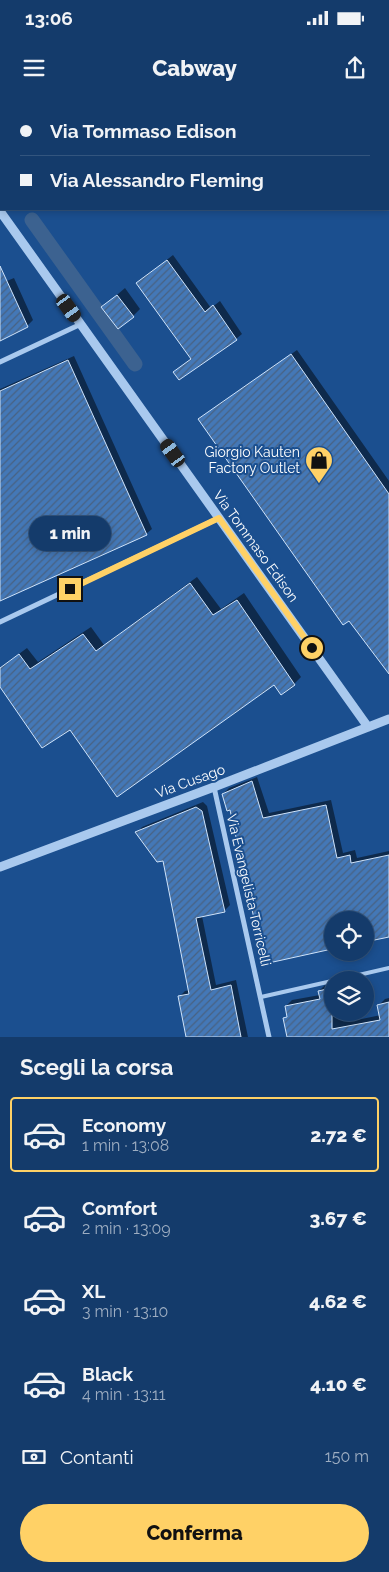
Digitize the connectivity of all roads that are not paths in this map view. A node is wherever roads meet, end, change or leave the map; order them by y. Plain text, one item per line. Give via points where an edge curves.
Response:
1 (0, 211) edge
2 (81, 324) junction
3 (0, 362) edge
4 (219, 518) junction
5 (0, 622) edge
6 (389, 719) edge
7 (368, 726) junction
8 (214, 787) junction
9 (0, 867) edge
10 (389, 968) edge
11 (374, 971) edge
12 (324, 983) edge
13 (261, 997) junction
14 (270, 1037) edge

1 - 2 street, Via Tommaso Edison
2 - 3 street
2 - 4 street, Via Tommaso Edison
4 - 5 street
4 - 7 street, Via Tommaso Edison
6 - 7 street, Via Cusago
7 - 8 street, Via Cusago
8 - 9 street, Via Cusago
8 - 13 street, Via Evangelista Torricelli
10 - 11 lane
12 - 13 lane
13 - 14 street, Via Evangelista Torricelli

